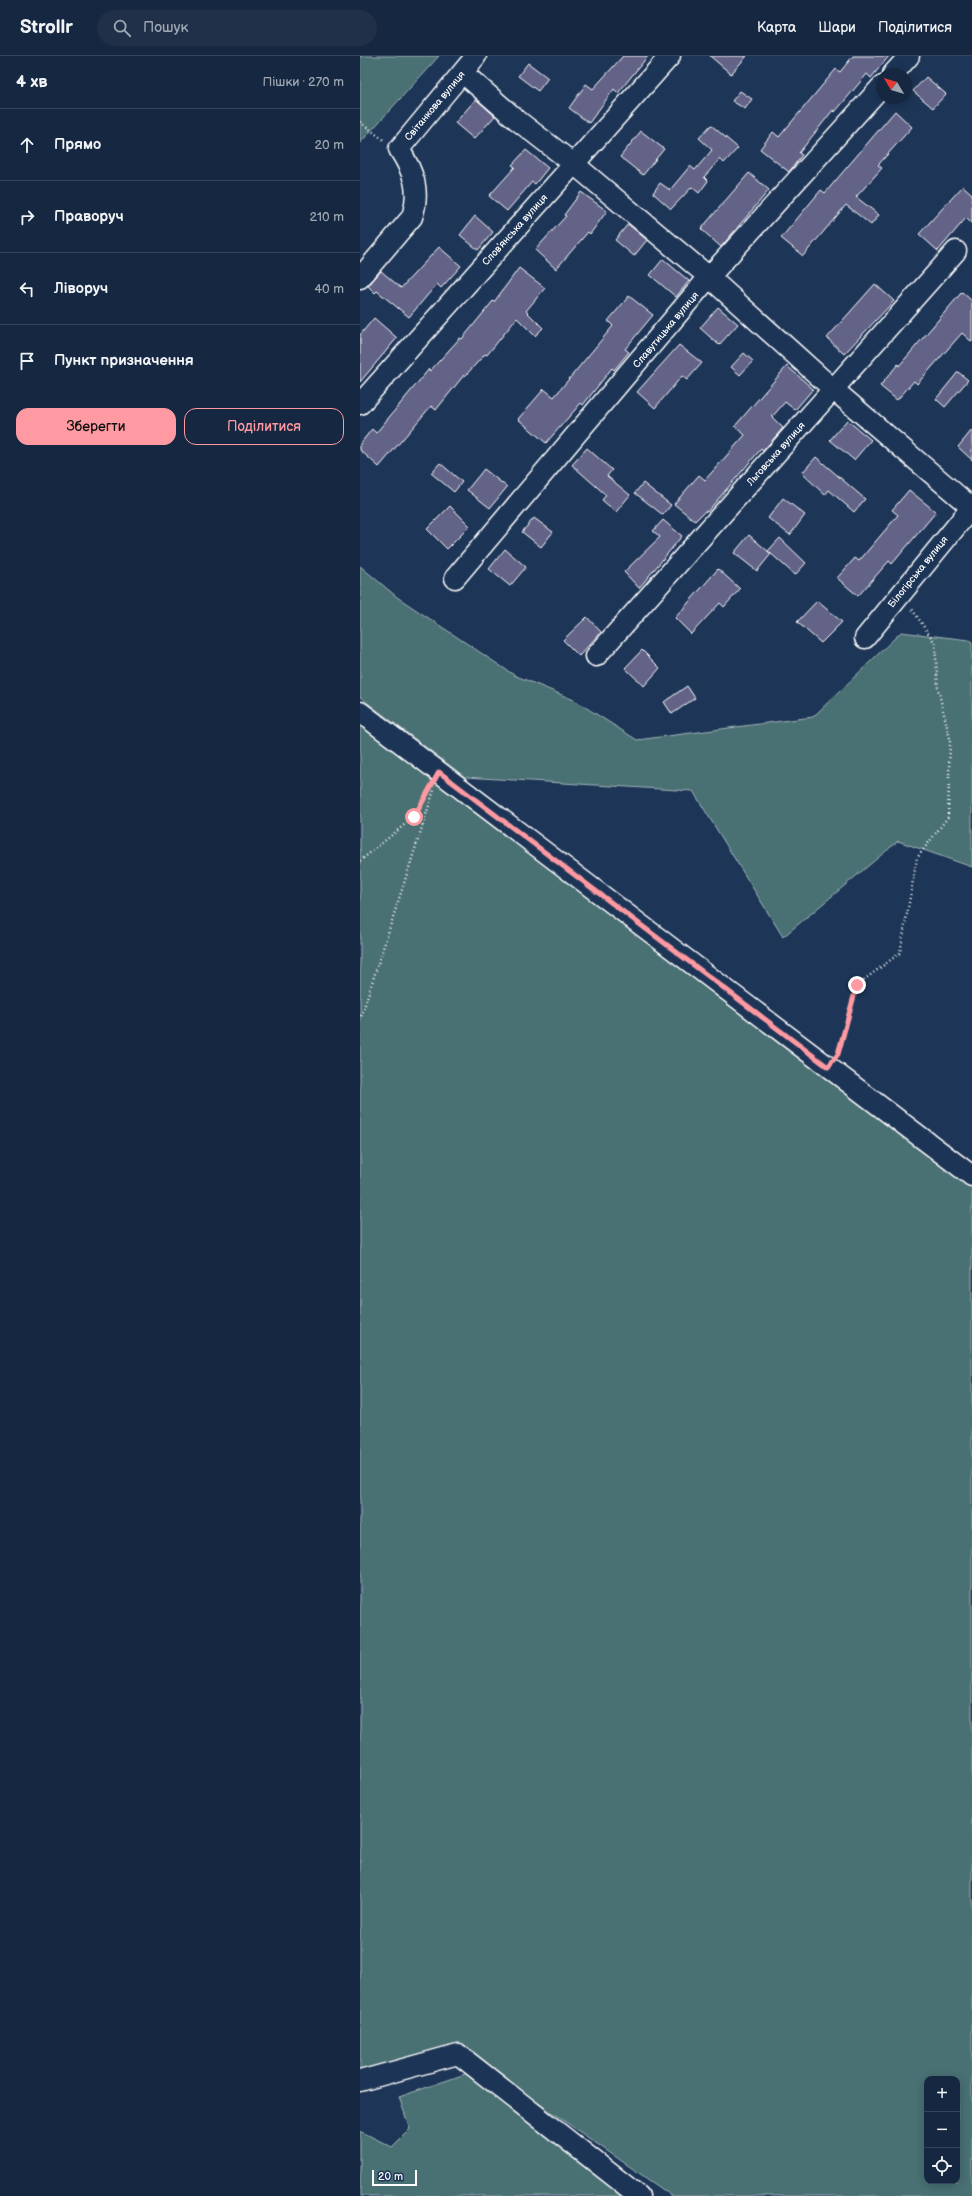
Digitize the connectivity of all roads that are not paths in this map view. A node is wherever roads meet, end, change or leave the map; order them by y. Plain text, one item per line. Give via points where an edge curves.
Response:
1 (476, 56) edge
2 (670, 56) edge
3 (909, 56) edge
4 (898, 68) edge
5 (463, 73) junction
6 (876, 93) edge
7 (574, 164) junction
8 (956, 251) dead end
9 (709, 277) junction
10 (360, 278) edge
11 (833, 389) junction
12 (360, 404) edge
13 (972, 508) edge
14 (455, 578) dead end
15 (865, 638) dead end
16 (596, 656) dead end
17 (360, 712) edge
18 (972, 1176) edge
19 (360, 2081) edge
20 (639, 2196) edge

1 - 5 street, Світанкова вулиця
2 - 7 street, Словʼянська вулиця
3 - 4 street
5 - 7 street via 517,120
5 - 10 street, Світанкова вулиця via 399,149 413,174 416,206 412,217
6 - 9 street, Славутицька вулиця
7 - 9 street
7 - 12 street, Словʼянська вулиця
8 - 11 street, Льговська вулиця
9 - 11 street
9 - 14 street, Славутицька вулиця
11 - 13 street
11 - 16 street, Льговська вулиця
13 - 15 street, Білогірська вулиця
17 - 18 street
19 - 20 street via 458,2054

